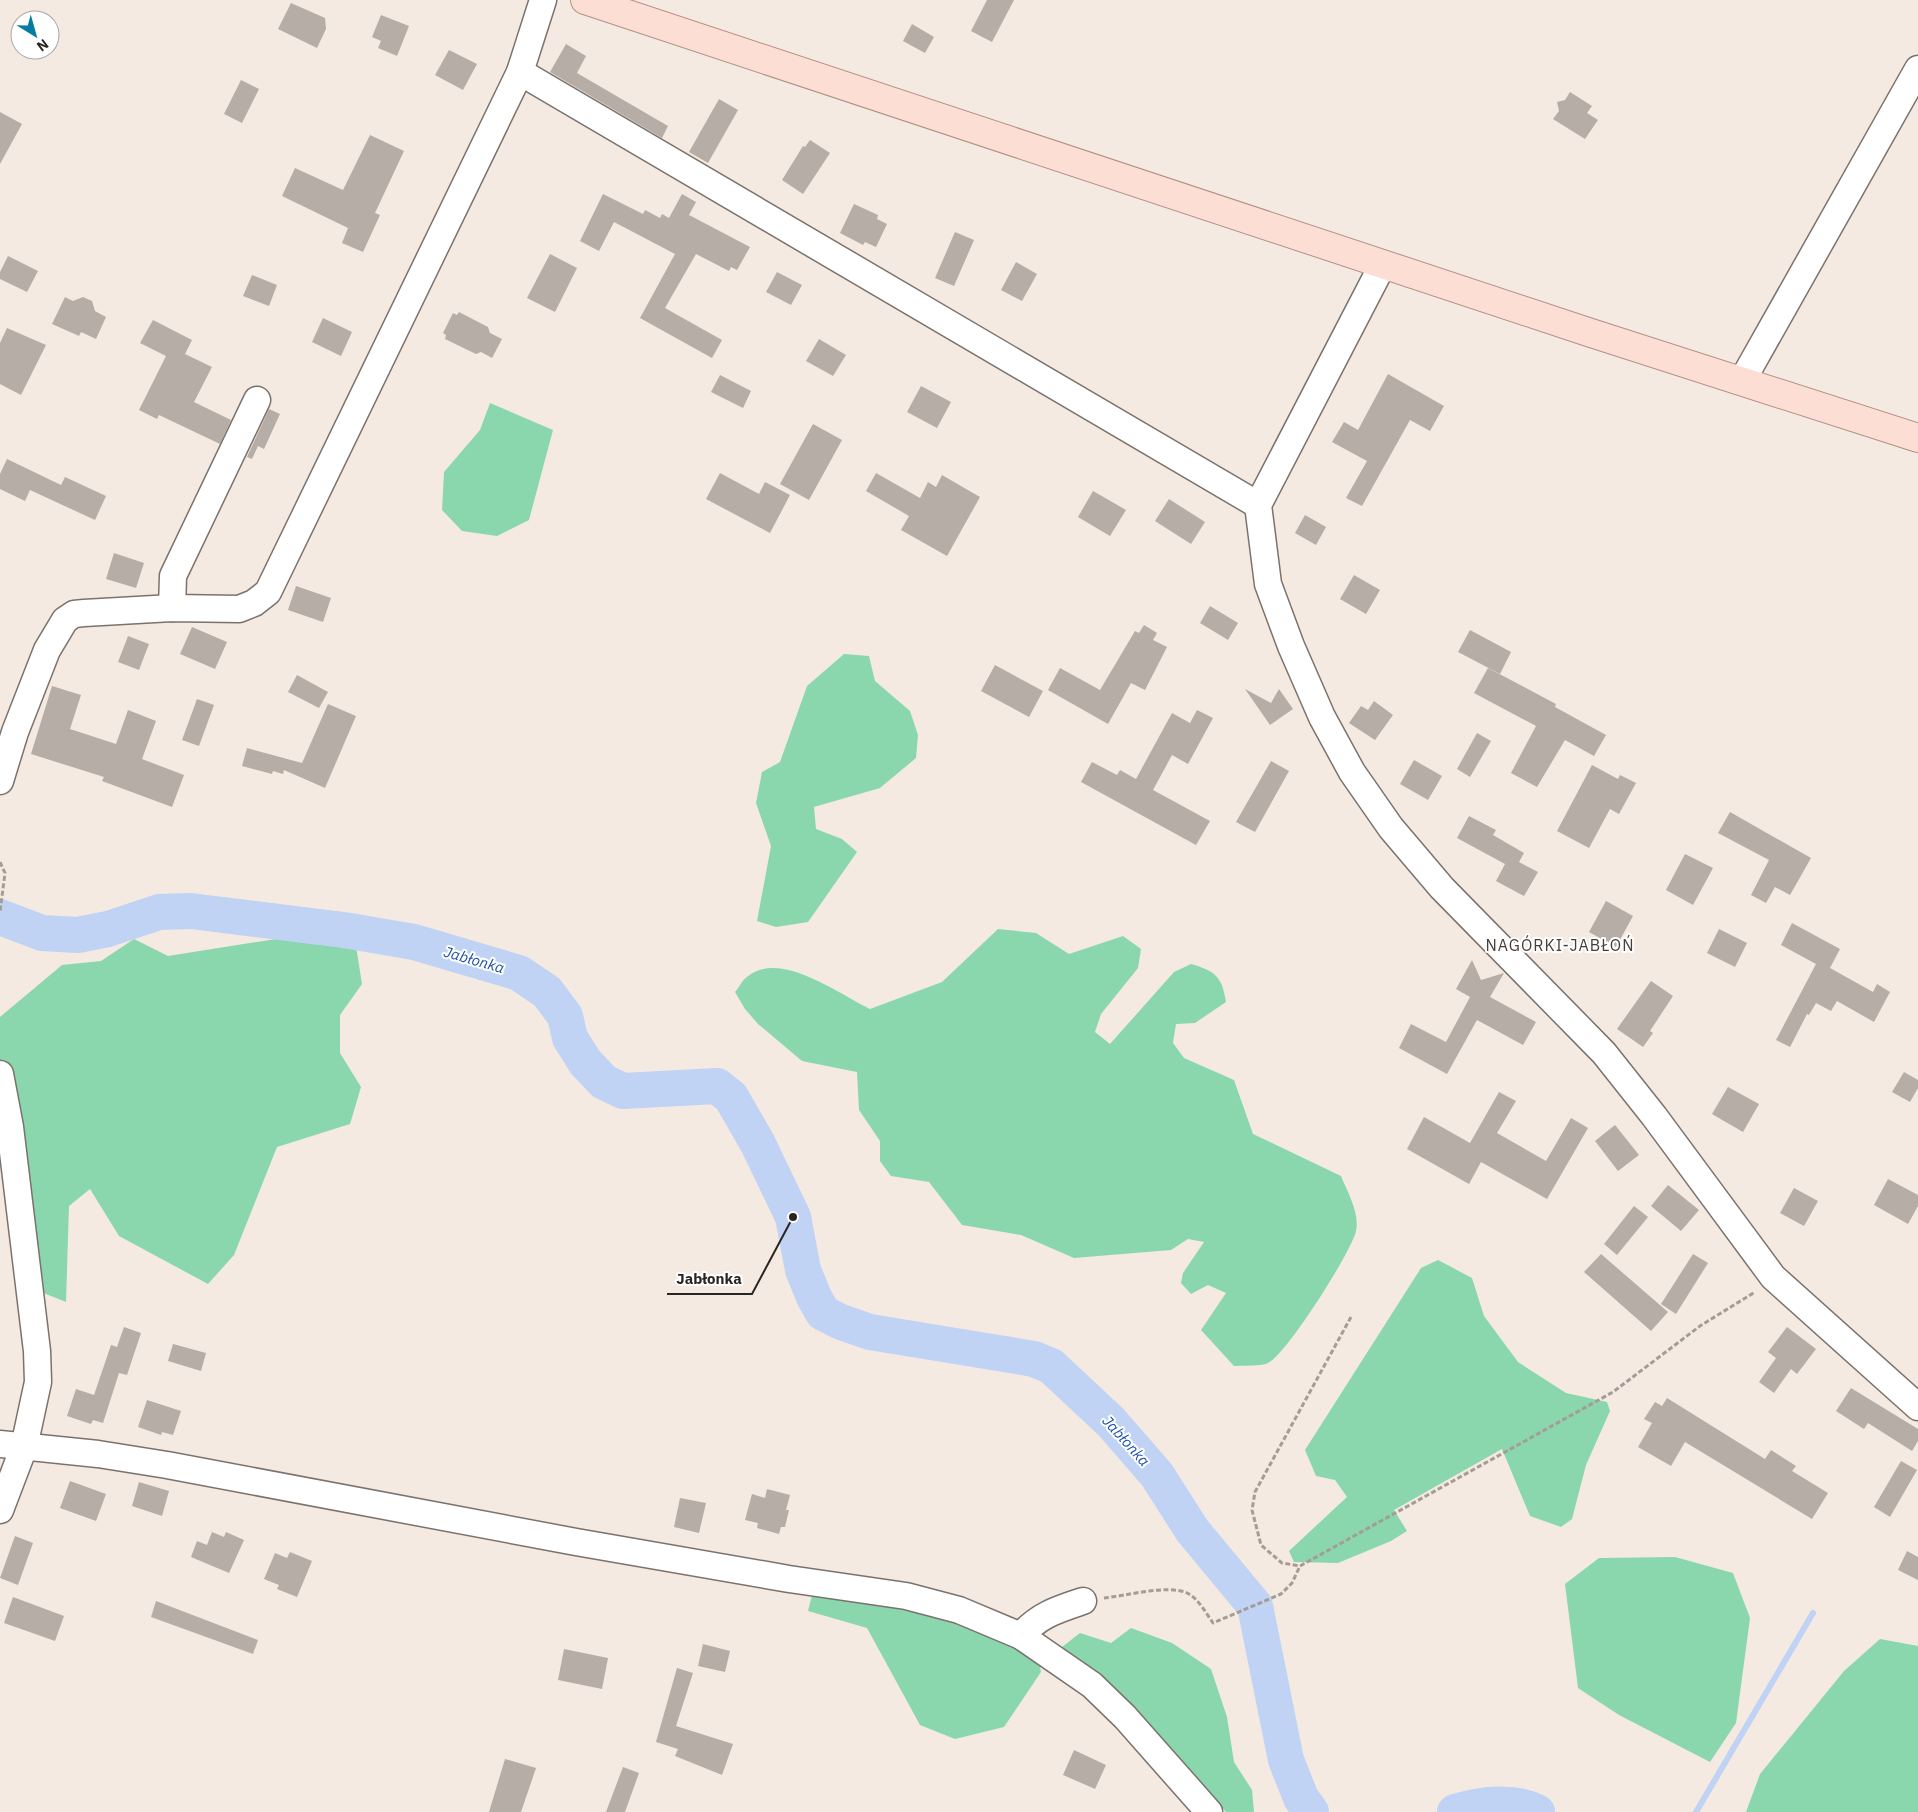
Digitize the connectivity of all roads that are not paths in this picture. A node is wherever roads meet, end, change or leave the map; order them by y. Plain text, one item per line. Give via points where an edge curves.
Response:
1 (543, 0) edge
2 (584, 0) edge
3 (1918, 69) edge
4 (520, 72) junction
5 (1383, 264) junction
6 (1742, 381) junction
7 (257, 400) dead end
8 (1918, 438) edge
9 (1258, 505) junction
10 (172, 608) junction
11 (0, 781) edge
12 (0, 1074) edge
13 (1918, 1407) edge
14 (12, 1446) edge
15 (0, 1510) edge
16 (1084, 1601) road end
17 (1022, 1636) junction
18 (1209, 1812) edge

1 - 4 street
2 - 5 main road
3 - 6 street
4 - 9 street
4 - 10 street via 268,592 240,609
5 - 6 main road
5 - 9 street
6 - 8 main road
7 - 10 street via 173,576
9 - 13 street via 1271,592 1291,646 1318,708 1352,772 1391,828 1442,888 1604,1053 1773,1277
10 - 11 street via 74,614 65,620 47,650
12 - 14 street via 10,1127 37,1351 38,1382
14 - 15 street
14 - 17 street via 108,1455 586,1544 906,1596 959,1610
16 - 17 street via 1042,1616
17 - 18 street via 1092,1685 1125,1717

